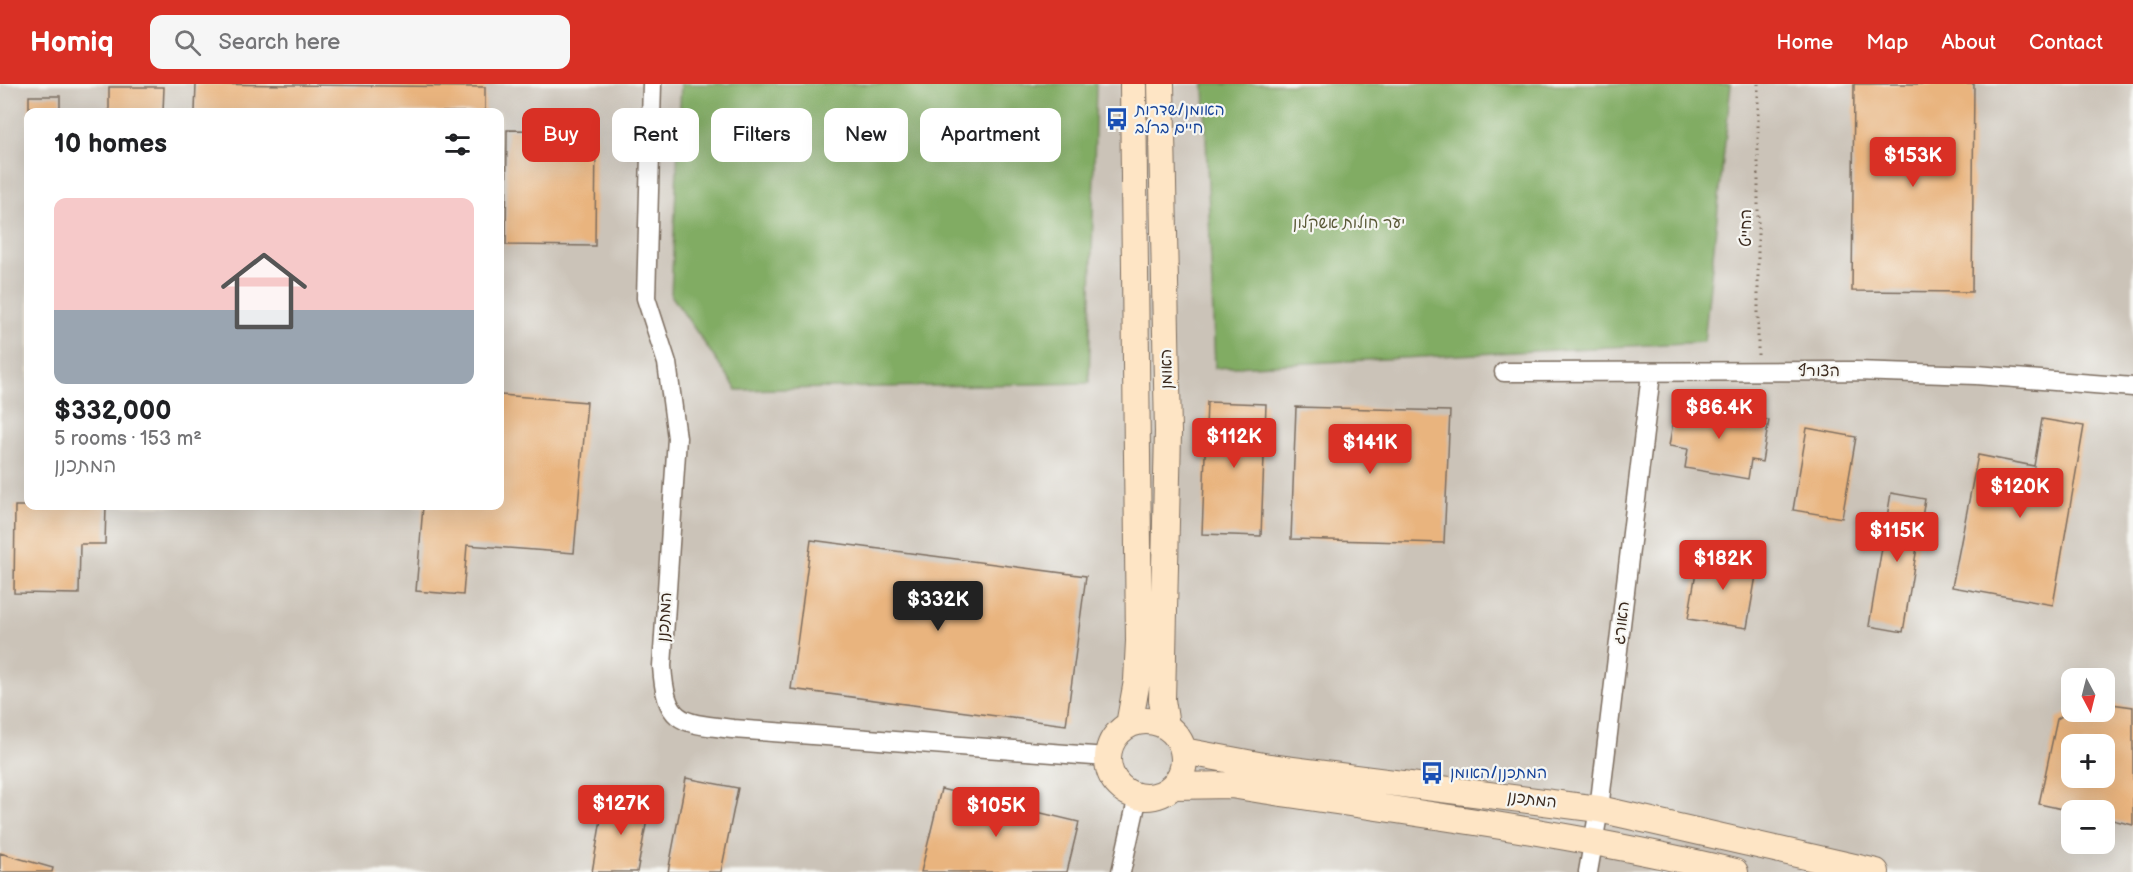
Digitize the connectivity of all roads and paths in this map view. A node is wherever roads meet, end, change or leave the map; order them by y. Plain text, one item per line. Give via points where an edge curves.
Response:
1 (652, 84) edge
2 (1133, 84) edge
3 (1161, 84) edge
4 (1758, 84) edge
5 (1504, 372) dead end
6 (1758, 372) junction
7 (1651, 374) junction
8 (2133, 387) edge
9 (1129, 725) junction
10 (1166, 726) junction
11 (1184, 751) junction
12 (1107, 757) junction
13 (1173, 786) junction
14 (1138, 796) junction
15 (1599, 809) junction
16 (1594, 842) junction
17 (1121, 872) edge
18 (1588, 872) edge
19 (1735, 872) edge
20 (1876, 872) edge

1 - 12 street, המתכנן via 646,298 667,363 677,438 662,666 664,695 675,714 694,724 733,729
2 - 9 street, האומן via 1139,641
3 - 10 street, האומן via 1168,432 1162,700
4 - 6 path, החייט
5 - 7 street, הצורף
6 - 7 street, הצורף
6 - 8 street, הצורף via 1976,375
7 - 15 street, האורג
9 - 10 street via 1148,721
9 - 12 street via 1114,738
10 - 11 street
11 - 13 street via 1183,770
11 - 15 street, המתכנן via 1269,767
12 - 14 street via 1112,778 1128,793
13 - 14 street via 1150,797
13 - 16 street, המתכנן via 1231,785
14 - 17 street
15 - 16 street, האורג
15 - 20 street, המתכנן
16 - 18 street, האורג
16 - 19 street, המתכנן

